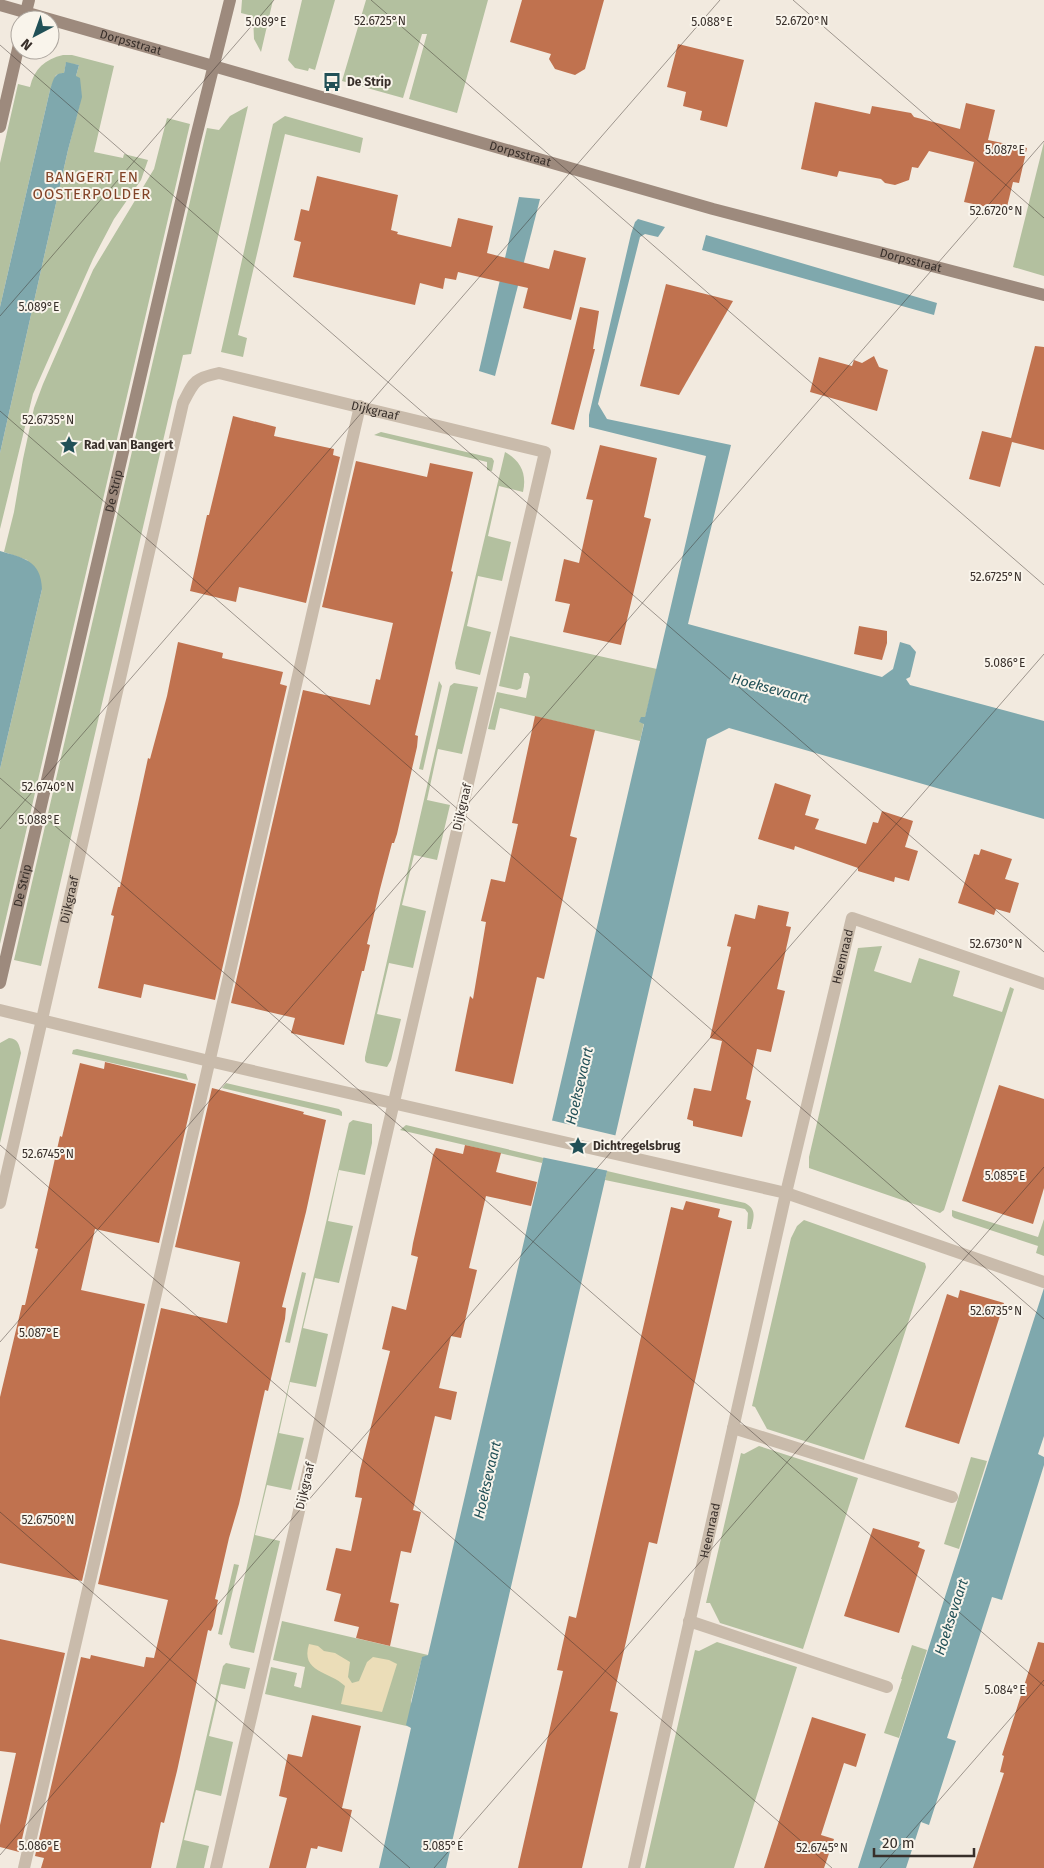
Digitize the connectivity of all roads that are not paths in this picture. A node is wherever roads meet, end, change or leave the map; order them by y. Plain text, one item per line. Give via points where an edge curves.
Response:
1 (230, 0) edge
2 (0, 5) edge
3 (22, 10) edge
4 (60, 21) edge
5 (15, 60) edge
6 (214, 67) junction
7 (0, 127) edge
8 (1044, 295) edge
9 (360, 406) junction
10 (0, 984) edge
11 (1044, 984) edge
12 (0, 1010) edge
13 (42, 1020) junction
14 (209, 1061) junction
15 (394, 1103) junction
16 (786, 1193) junction
17 (0, 1203) edge
18 (1044, 1282) edge
19 (733, 1428) junction
20 (952, 1497) dead end
21 (689, 1621) junction
22 (888, 1687) dead end
23 (24, 1868) edge
24 (216, 1868) edge
25 (634, 1868) edge

1 - 6 street, De Strip
2 - 3 street, Dorpsstraat
4 - 6 street, Dorpsstraat
5 - 7 street
6 - 8 street, Dorpsstraat via 712,209
6 - 10 street, De Strip
9 - 13 street, Dijkgraaf via 219,373 201,377 192,385 183,403
9 - 14 street
9 - 15 street, Dijkgraaf via 545,452
11 - 16 street, Heemraad via 852,918
12 - 13 street
13 - 14 street
13 - 17 street, Dijkgraaf
14 - 15 street
14 - 23 street
15 - 16 street
15 - 24 street, Dijkgraaf
16 - 18 street
16 - 19 street, Heemraad
19 - 20 street
19 - 21 street, Heemraad
21 - 22 street
21 - 25 street, Heemraad

